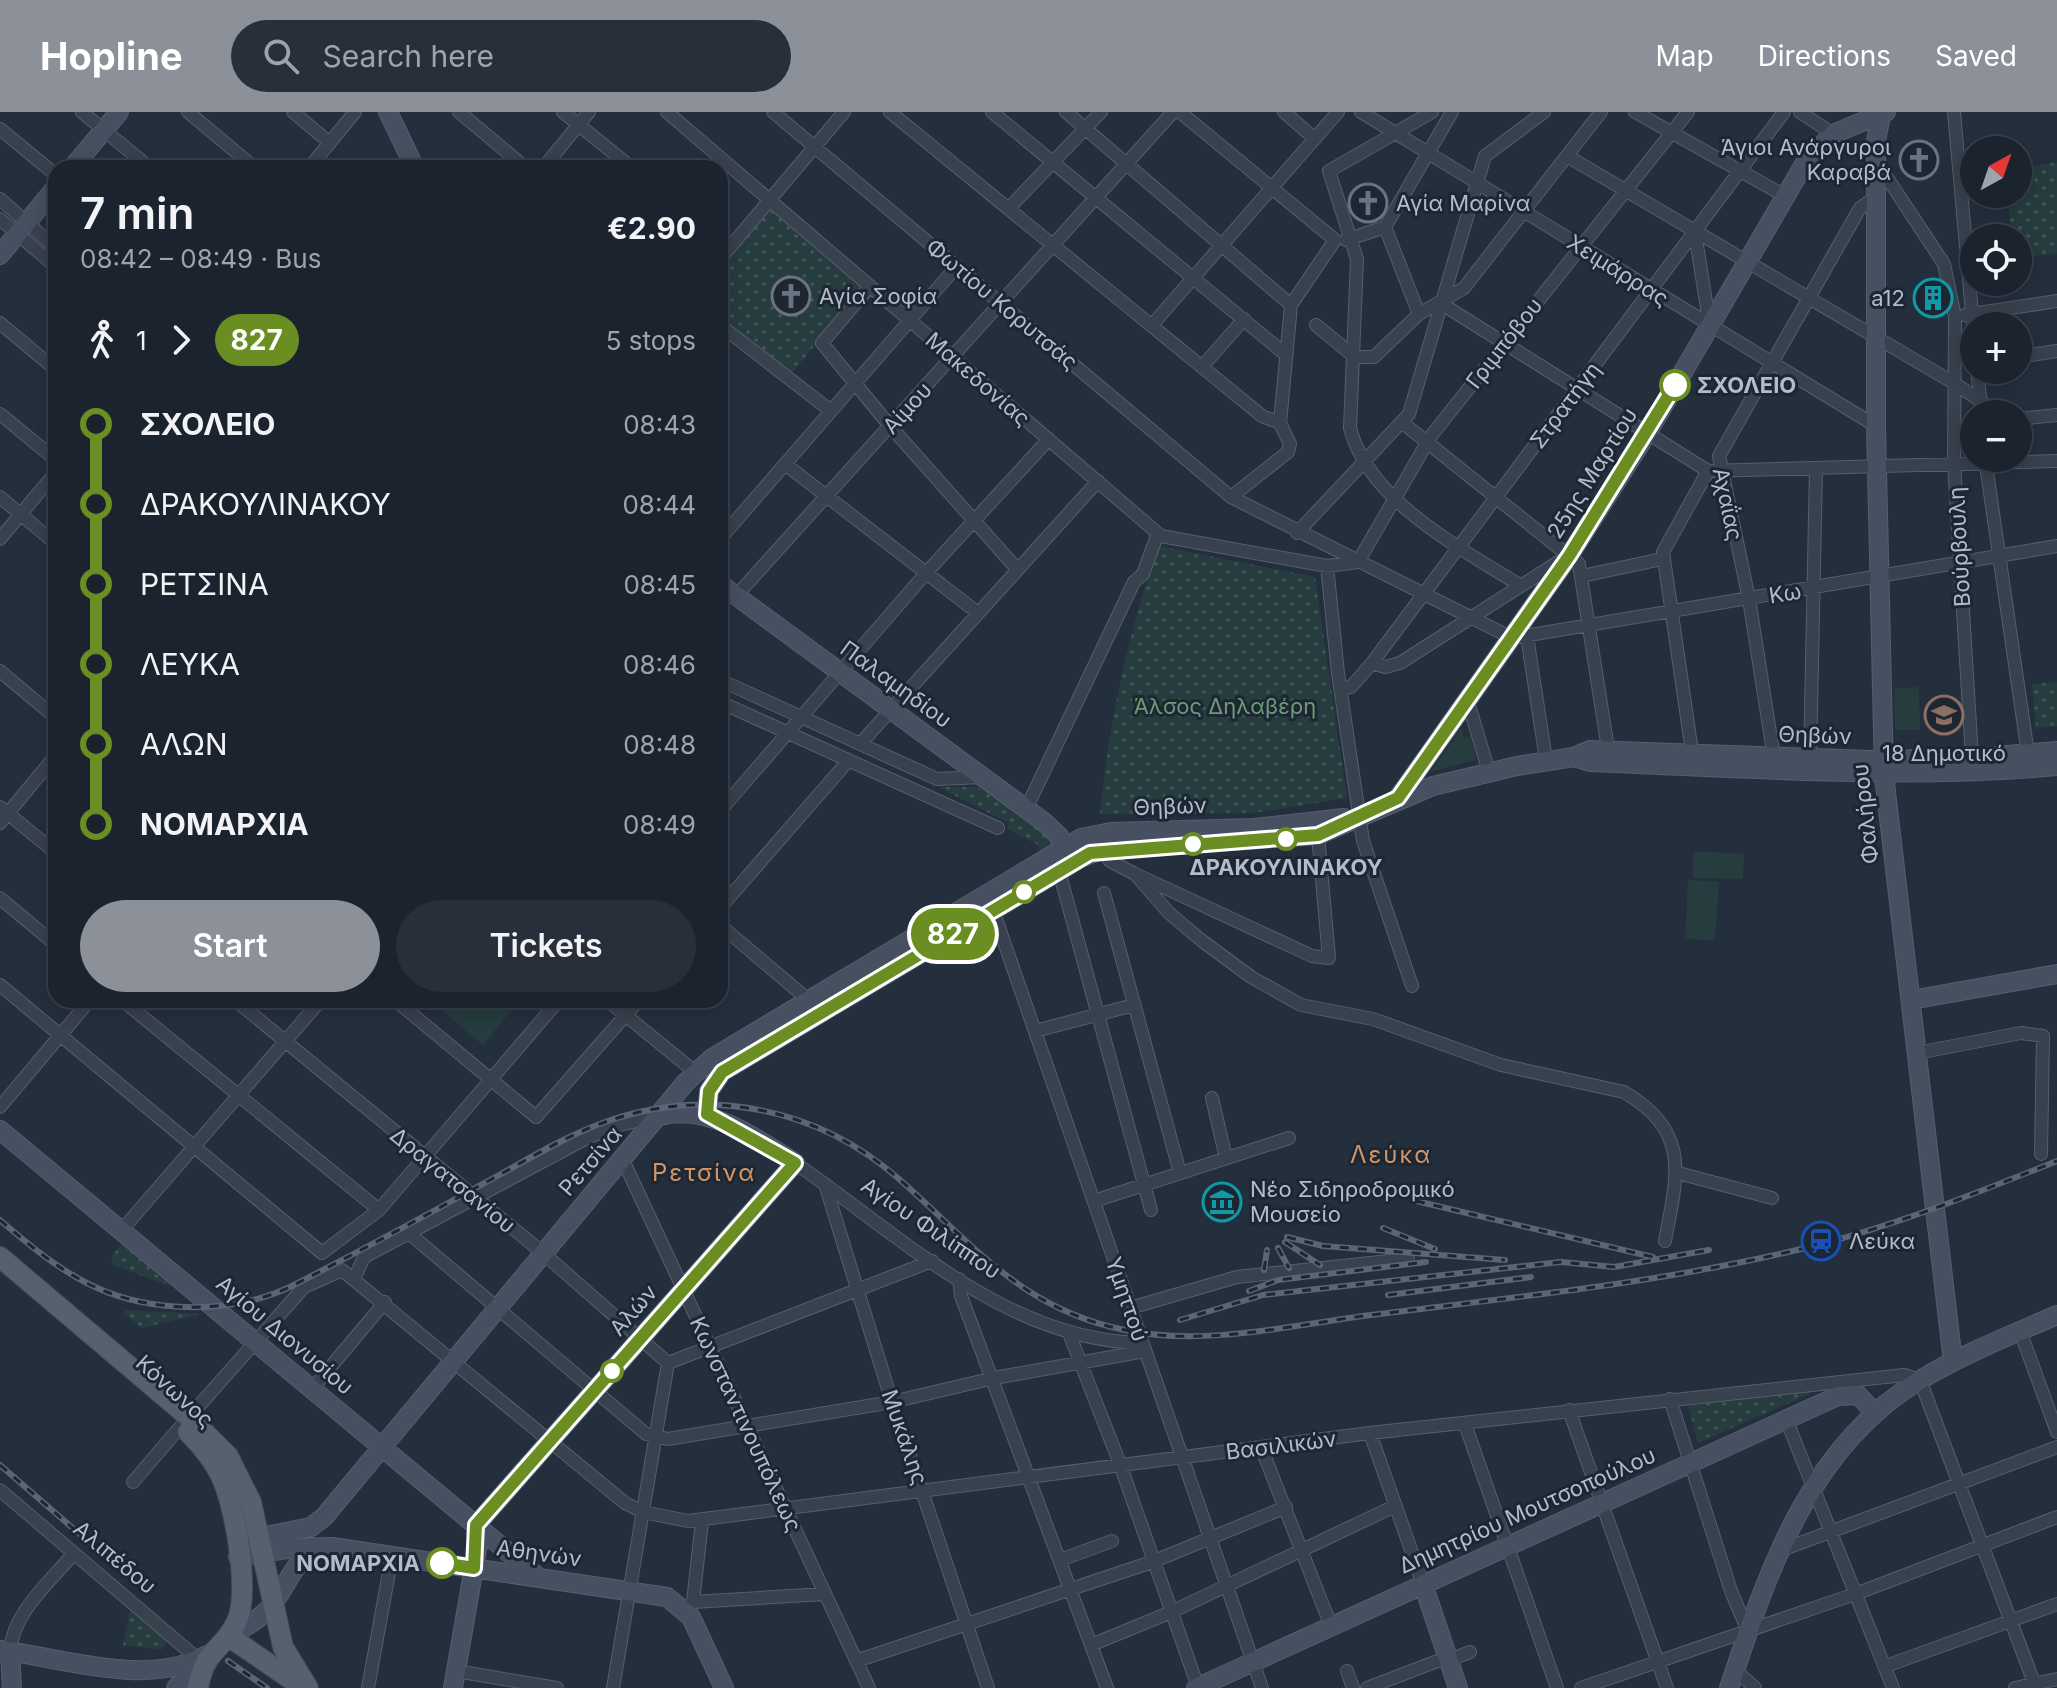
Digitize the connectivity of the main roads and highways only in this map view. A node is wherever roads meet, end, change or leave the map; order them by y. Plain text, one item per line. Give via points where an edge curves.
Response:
1 (119, 112) edge
2 (388, 112) edge
3 (1883, 113) edge
4 (79, 160) edge
5 (411, 160) edge
6 (48, 197) edge
7 (0, 255) edge
8 (728, 590) edge
9 (2057, 751) edge
10 (1574, 757) junction
11 (2057, 766) edge
12 (1883, 767) junction
13 (1398, 798) junction
14 (1359, 818) junction
15 (1044, 822) junction
16 (1099, 842) junction
17 (1065, 861) junction
18 (1037, 864) joint
19 (2057, 974) edge
20 (1911, 1000) junction
21 (816, 1006) junction
22 (707, 1114) junction
23 (660, 1116) junction
24 (0, 1130) edge
25 (795, 1163) joint
26 (0, 1257) edge
27 (0, 1272) edge
28 (2057, 1315) edge
29 (1953, 1362) junction
30 (1875, 1413) junction
31 (185, 1422) junction
32 (380, 1446) junction
33 (476, 1525) junction
34 (260, 1546) junction
35 (312, 1547) junction
36 (237, 1550) junction
37 (474, 1568) junction
38 (538, 1577) junction
39 (1423, 1584) junction
40 (274, 1606) junction
41 (228, 1636) junction
42 (5, 1651) edge
43 (203, 1658) junction
44 (118, 1668) junction
45 (455, 1679) edge
46 (1732, 1679) edge
47 (12, 1688) edge
48 (154, 1688) edge
49 (176, 1688) edge
50 (198, 1688) edge
51 (306, 1688) edge
52 (724, 1688) edge
53 (1197, 1688) edge
54 (1458, 1688) edge

1 - 4 main road
2 - 5 main road
3 - 12 main road, Φαλήρου via 1876,141 1875,340
3 - 13 main road, 25ης Μαρτίου via 1816,147 1520,637
6 - 7 main road
8 - 15 main road, Παλαμηδίου
9 - 12 main road, Θηβών
10 - 12 main road, Θηβών via 1590,762
10 - 12 main road, Θηβών via 1608,749
10 - 13 main road, Θηβών via 1489,772
11 - 12 main road, Θηβών via 1973,773
12 - 20 main road, Φαλήρου
13 - 14 main road, Θηβών
14 - 16 main road, Θηβών
14 - 16 main road, Θηβών via 1318,835
15 - 16 main road, Παλαμηδίου
15 - 17 main road, Παλαμηδίου
16 - 17 main road, Θηβών
17 - 18 main road, Θηβών
17 - 21 main road, Ρετσίνα via 993,910
18 - 21 main road, Ρετσίνα
19 - 20 main road
20 - 29 main road, Φαλήρου
21 - 22 main road, Ρετσίνα via 722,1072 709,1091
21 - 23 main road, Ρετσίνα via 695,1072
22 - 23 main road
22 - 25 main road, Αγίου Φιλίππου
23 - 32 main road, Ρετσίνα
24 - 32 main road, Αγίου Διονυσίου
25 - 33 main road, Αλών
26 - 31 main road, Κόνωνος
27 - 31 main road, Κόνωνος
28 - 29 main road
29 - 30 main road
30 - 39 main road, Δημητρίου Μουτσοπούλου via 1866,1400 1848,1394
30 - 46 main road via 1813,1487 1779,1551
31 - 34 main road, Κόνωνος via 222,1447 237,1469
31 - 36 main road, Κόνωνος via 221,1477
32 - 33 main road, Αγίου Διονυσίου
32 - 34 main road, Ρετσίνα via 318,1523
33 - 37 main road
33 - 38 main road, Αγίου Διονυσίου
34 - 35 main road, Αθηνών
34 - 36 main road, Αθηνών
34 - 40 main road, Κόνωνος
35 - 37 main road, Αθηνών
35 - 40 main road
36 - 41 main road, Κόνωνος via 243,1601
37 - 38 main road, Αθηνών
37 - 45 main road
38 - 52 main road, Αθηνών via 667,1597 690,1606
39 - 53 main road, Δημητρίου Μουτσοπούλου
39 - 54 main road
40 - 41 main road via 259,1621
40 - 51 main road, Κόνωνος via 287,1656
41 - 43 main road
41 - 51 main road
42 - 44 main road
42 - 47 main road
43 - 44 main road via 157,1670
43 - 49 main road
43 - 50 main road
44 - 48 main road via 141,1676

